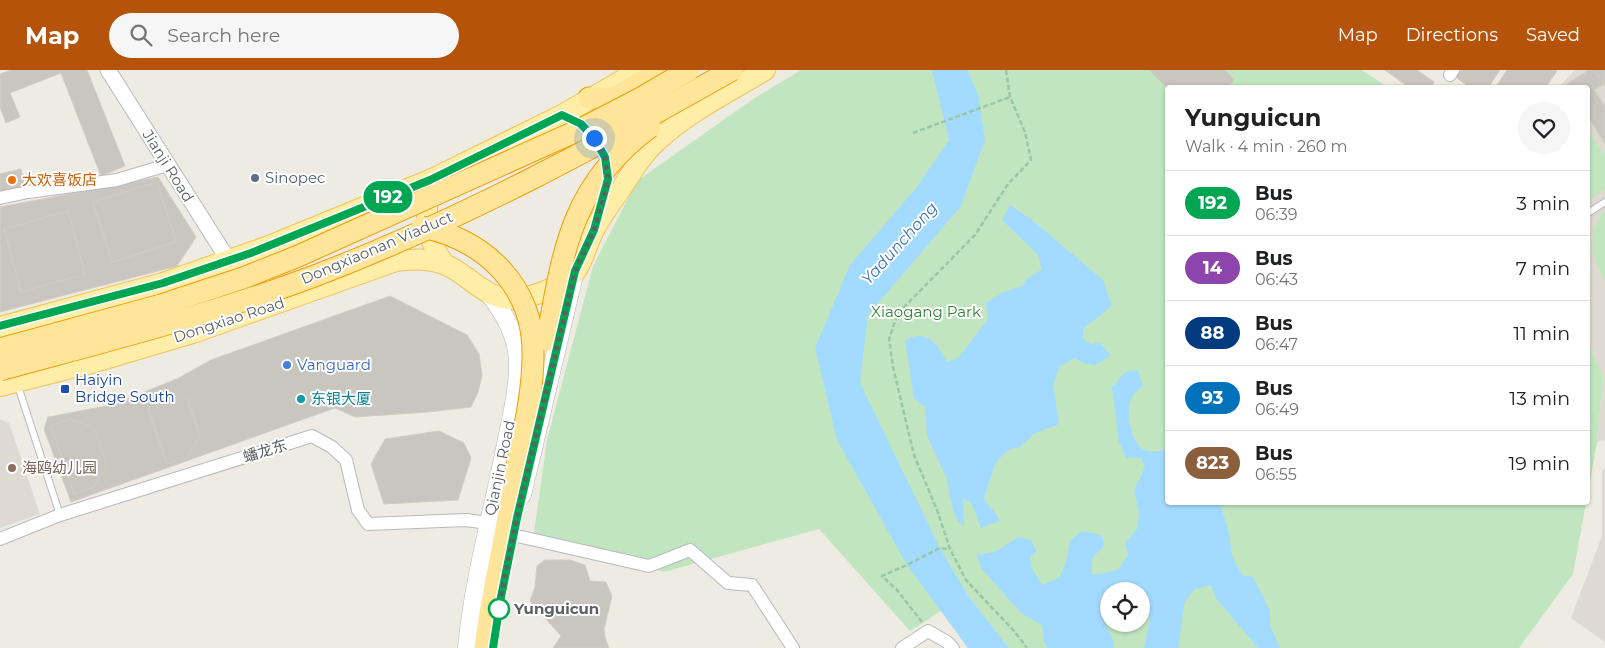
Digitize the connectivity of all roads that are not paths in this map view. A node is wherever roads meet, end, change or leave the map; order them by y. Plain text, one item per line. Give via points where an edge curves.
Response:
1 (108, 70) edge
2 (640, 70) edge
3 (662, 70) edge
4 (689, 70) edge
5 (732, 70) edge
6 (736, 70) edge
7 (764, 70) edge
8 (589, 98) junction
9 (562, 115) junction
10 (167, 165) junction
11 (448, 171) junction
12 (0, 198) edge
13 (1605, 202) edge
14 (1590, 212) edge
15 (594, 230) junction
16 (296, 258) junction
17 (229, 261) junction
18 (444, 264) junction
19 (575, 271) junction
20 (163, 283) junction
21 (488, 294) junction
22 (300, 296) junction
23 (0, 326) edge
24 (196, 332) junction
25 (0, 349) edge
26 (5, 379) edge
27 (514, 483) junction
28 (60, 515) junction
29 (488, 522) junction
30 (513, 535) junction
31 (0, 539) edge
32 (467, 648) edge
33 (485, 648) edge
34 (493, 648) edge
35 (793, 648) edge
36 (902, 648) edge
37 (953, 648) edge

1 - 10 street, Jianji Road
2 - 8 main road
3 - 8 highway via 614,98
4 - 16 highway, Dongxiaonan Viaduct, bridge via 581,129
5 - 26 highway, Dongxiaonan Viaduct, bridge via 524,182 354,260 281,288
6 - 27 highway, bridge via 626,146 603,172 582,204 563,255
7 - 15 main road via 656,142
8 - 9 main road
9 - 11 main road
9 - 15 main road via 581,124 605,157 608,179
10 - 12 street via 117,180
10 - 17 street, Jianji Road
11 - 17 main road
11 - 18 main road via 426,204 431,239
13 - 14 lane
15 - 19 main road
16 - 25 highway, Dongxiaonan Viaduct, bridge via 161,305
16 - 27 highway, bridge via 377,231 416,226 462,240 497,265 521,300 532,340 531,383
17 - 20 main road
17 - 22 street, Jianji Road via 256,281
18 - 21 main road, Dongxiao Road
18 - 22 main road, Dongxiao Road via 421,258 396,261
19 - 21 main road, Dongxiao Road via 565,280 533,295 514,299
19 - 30 main road, Qianjin Road
20 - 23 main road
20 - 24 street via 190,281 206,293 210,314
21 - 29 main road, Qianjin Road via 508,322 518,366 512,411
22 - 24 main road, Dongxiao Road
24 - 26 main road, Dongxiao Road via 95,362
26 - 28 lane
27 - 33 highway
28 - 29 street, 蟠龙东 via 312,436 332,447 346,460 358,510 368,524
28 - 31 street, 蟠龙东
29 - 32 main road, Qianjin Road
30 - 34 main road, Qianjin Road
30 - 35 street via 649,566 690,550 728,583 752,585
36 - 37 street via 928,631

